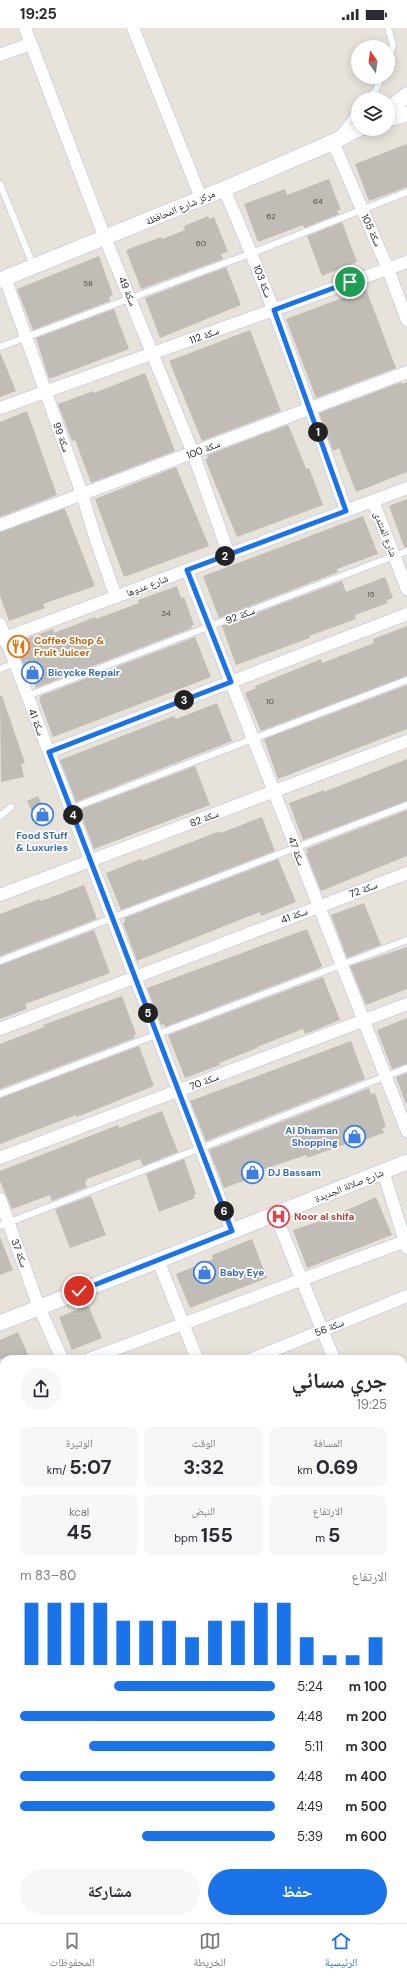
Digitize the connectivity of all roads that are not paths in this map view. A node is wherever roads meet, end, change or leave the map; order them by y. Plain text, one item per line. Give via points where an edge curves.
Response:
1 (25, 28) edge
2 (133, 28) edge
3 (388, 28) edge
4 (392, 40) edge
5 (30, 44) junction
6 (0, 54) edge
7 (407, 95) edge
8 (395, 104) edge
9 (407, 114) edge
10 (395, 117) edge
11 (351, 119) edge
12 (351, 133) edge
13 (333, 142) junction
14 (0, 184) edge
15 (224, 189) junction
16 (407, 192) edge
17 (201, 198) junction
18 (362, 208) junction
19 (105, 238) junction
20 (252, 253) junction
21 (407, 262) edge
22 (34, 267) junction
23 (388, 269) junction
24 (3, 279) edge
25 (131, 298) junction
26 (274, 310) junction
27 (407, 320) edge
28 (27, 337) junction
29 (0, 346) edge
30 (153, 353) junction
31 (407, 372) edge
32 (46, 392) junction
33 (0, 408) edge
34 (310, 408) junction
35 (193, 453) junction
36 (407, 488) edge
37 (82, 494) junction
38 (373, 501) junction
39 (346, 511) junction
40 (0, 525) edge
41 (407, 551) edge
42 (229, 555) junction
43 (394, 556) junction
44 (187, 570) junction
45 (407, 589) edge
46 (116, 597) junction
47 (407, 614) edge
48 (0, 624) edge
49 (209, 626) junction
50 (3, 639) edge
51 (15, 663) junction
52 (0, 669) edge
53 (407, 680) edge
54 (231, 682) junction
55 (27, 696) junction
56 (253, 739) junction
57 (407, 741) edge
58 (49, 752) junction
59 (274, 792) junction
60 (407, 805) edge
61 (11, 807) dead end
62 (70, 809) junction
63 (0, 816) edge
64 (296, 848) junction
65 (90, 861) junction
66 (407, 873) edge
67 (0, 895) edge
68 (318, 905) junction
69 (112, 918) junction
70 (407, 940) edge
71 (0, 961) edge
72 (342, 965) junction
73 (134, 977) junction
74 (407, 1004) edge
75 (364, 1021) junction
76 (0, 1028) edge
77 (156, 1034) junction
78 (407, 1068) edge
79 (386, 1077) junction
80 (178, 1091) junction
81 (0, 1094) edge
82 (407, 1131) edge
83 (200, 1148) junction
84 (0, 1158) edge
85 (407, 1162) edge
86 (383, 1171) junction
87 (0, 1199) edge
88 (275, 1214) junction
89 (4, 1224) edge
90 (232, 1231) junction
91 (406, 1244) edge
92 (158, 1260) junction
93 (302, 1280) junction
94 (407, 1296) edge
95 (39, 1307) junction
96 (0, 1322) edge
97 (183, 1324) junction
98 (323, 1330) junction
99 (60, 1355) edge
100 (100, 1355) edge
101 (195, 1355) edge
102 (262, 1355) edge
103 (332, 1355) edge

1 - 5 street, سكة 49
2 - 17 street
3 - 4 lane
5 - 6 street
5 - 19 street, سكة 49
7 - 8 street
9 - 10 street
11 - 13 lane
12 - 13 street, مركز شارع المحافظة
13 - 15 street, مركز شارع المحافظة
13 - 18 street, سكة 105
14 - 22 lane
15 - 17 street, مركز شارع المحافظة
15 - 20 street, سكة 103
16 - 18 lane
17 - 19 street, مركز شارع المحافظة
18 - 20 lane
18 - 23 street, سكة 105
19 - 22 street, مركز شارع المحافظة
19 - 25 street, سكة 49
20 - 25 lane
20 - 26 street, سكة 103
21 - 23 street, سكة 112
22 - 24 street, مركز شارع المحافظة
23 - 26 street, سكة 112
23 - 27 street, سكة 105
24 - 28 street, سكة 99
25 - 28 lane
25 - 30 street, سكة 49
26 - 30 street, سكة 112
26 - 34 street, سكة 103
28 - 29 lane
28 - 32 street, سكة 99
30 - 32 street, سكة 112
30 - 35 street, سكة 49
31 - 34 street, سكة 100
32 - 33 street, سكة 112
32 - 37 street, سكة 99
34 - 35 street, سكة 100
34 - 39 street, سكة 103
35 - 37 street, سكة 100
35 - 42 street, سكة 49
36 - 38 street, شارع عدوها
37 - 40 street, سكة 100
37 - 46 street, سكة 99
38 - 39 street, شارع عدوها
38 - 43 street, شارع المنتدى
39 - 42 street, شارع عدوها
41 - 43 lane, سكة 92
42 - 44 street, شارع عدوها
43 - 45 street, شارع المنتدى
43 - 49 lane, سكة 92
44 - 46 street, شارع عدوها
44 - 49 street, سكة 47
46 - 50 street, شارع عدوها
47 - 54 street
48 - 50 street, سكة 41
49 - 54 street, سكة 47
49 - 55 lane, سكة 92
50 - 51 street, سكة 41
51 - 52 lane
51 - 55 street, سكة 41
53 - 56 lane
54 - 56 street, سكة 47
54 - 58 street
55 - 58 street, سكة 41
56 - 59 street, سكة 47
56 - 62 lane
57 - 59 street, سكة 82
58 - 62 street, سكة 41
59 - 64 street, سكة 47
59 - 65 street, سكة 82
60 - 64 lane
61 - 63 lane
62 - 65 street, سكة 41
64 - 68 street, سكة 47
64 - 69 lane
65 - 67 street, سكة 82
65 - 69 street, سكة 41
66 - 68 street, سكة 72
68 - 72 street, سكة 47
68 - 73 street, سكة 41
69 - 71 lane
69 - 73 street, سكة 41
70 - 72 lane
72 - 75 street, سكة 47
72 - 77 lane
73 - 76 street, سكة 41
73 - 77 street, سكة 41
74 - 75 street, سكة 70
75 - 79 street, سكة 47
75 - 80 street, سكة 70
77 - 80 street, سكة 41
77 - 81 lane
78 - 79 lane
79 - 82 street, سكة 47
79 - 83 lane
80 - 83 street, سكة 41
80 - 84 street, سكة 70
83 - 89 lane
83 - 90 street, سكة 41
85 - 86 street, شارع صلالة الجديدة
86 - 88 street, شارع صلالة الجديدة
86 - 91 street
87 - 89 street, سكة 37
88 - 90 street, شارع صلالة الجديدة
88 - 93 street
89 - 95 street, سكة 37
90 - 92 street, شارع صلالة الجديدة
91 - 93 street
92 - 95 street, شارع صلالة الجديدة
92 - 97 street
93 - 97 street
93 - 98 street
94 - 98 street, سكة 56
95 - 96 street, شارع صلالة الجديدة
95 - 99 street, سكة 37
97 - 100 street
97 - 101 street
98 - 102 street, سكة 56
98 - 103 street

